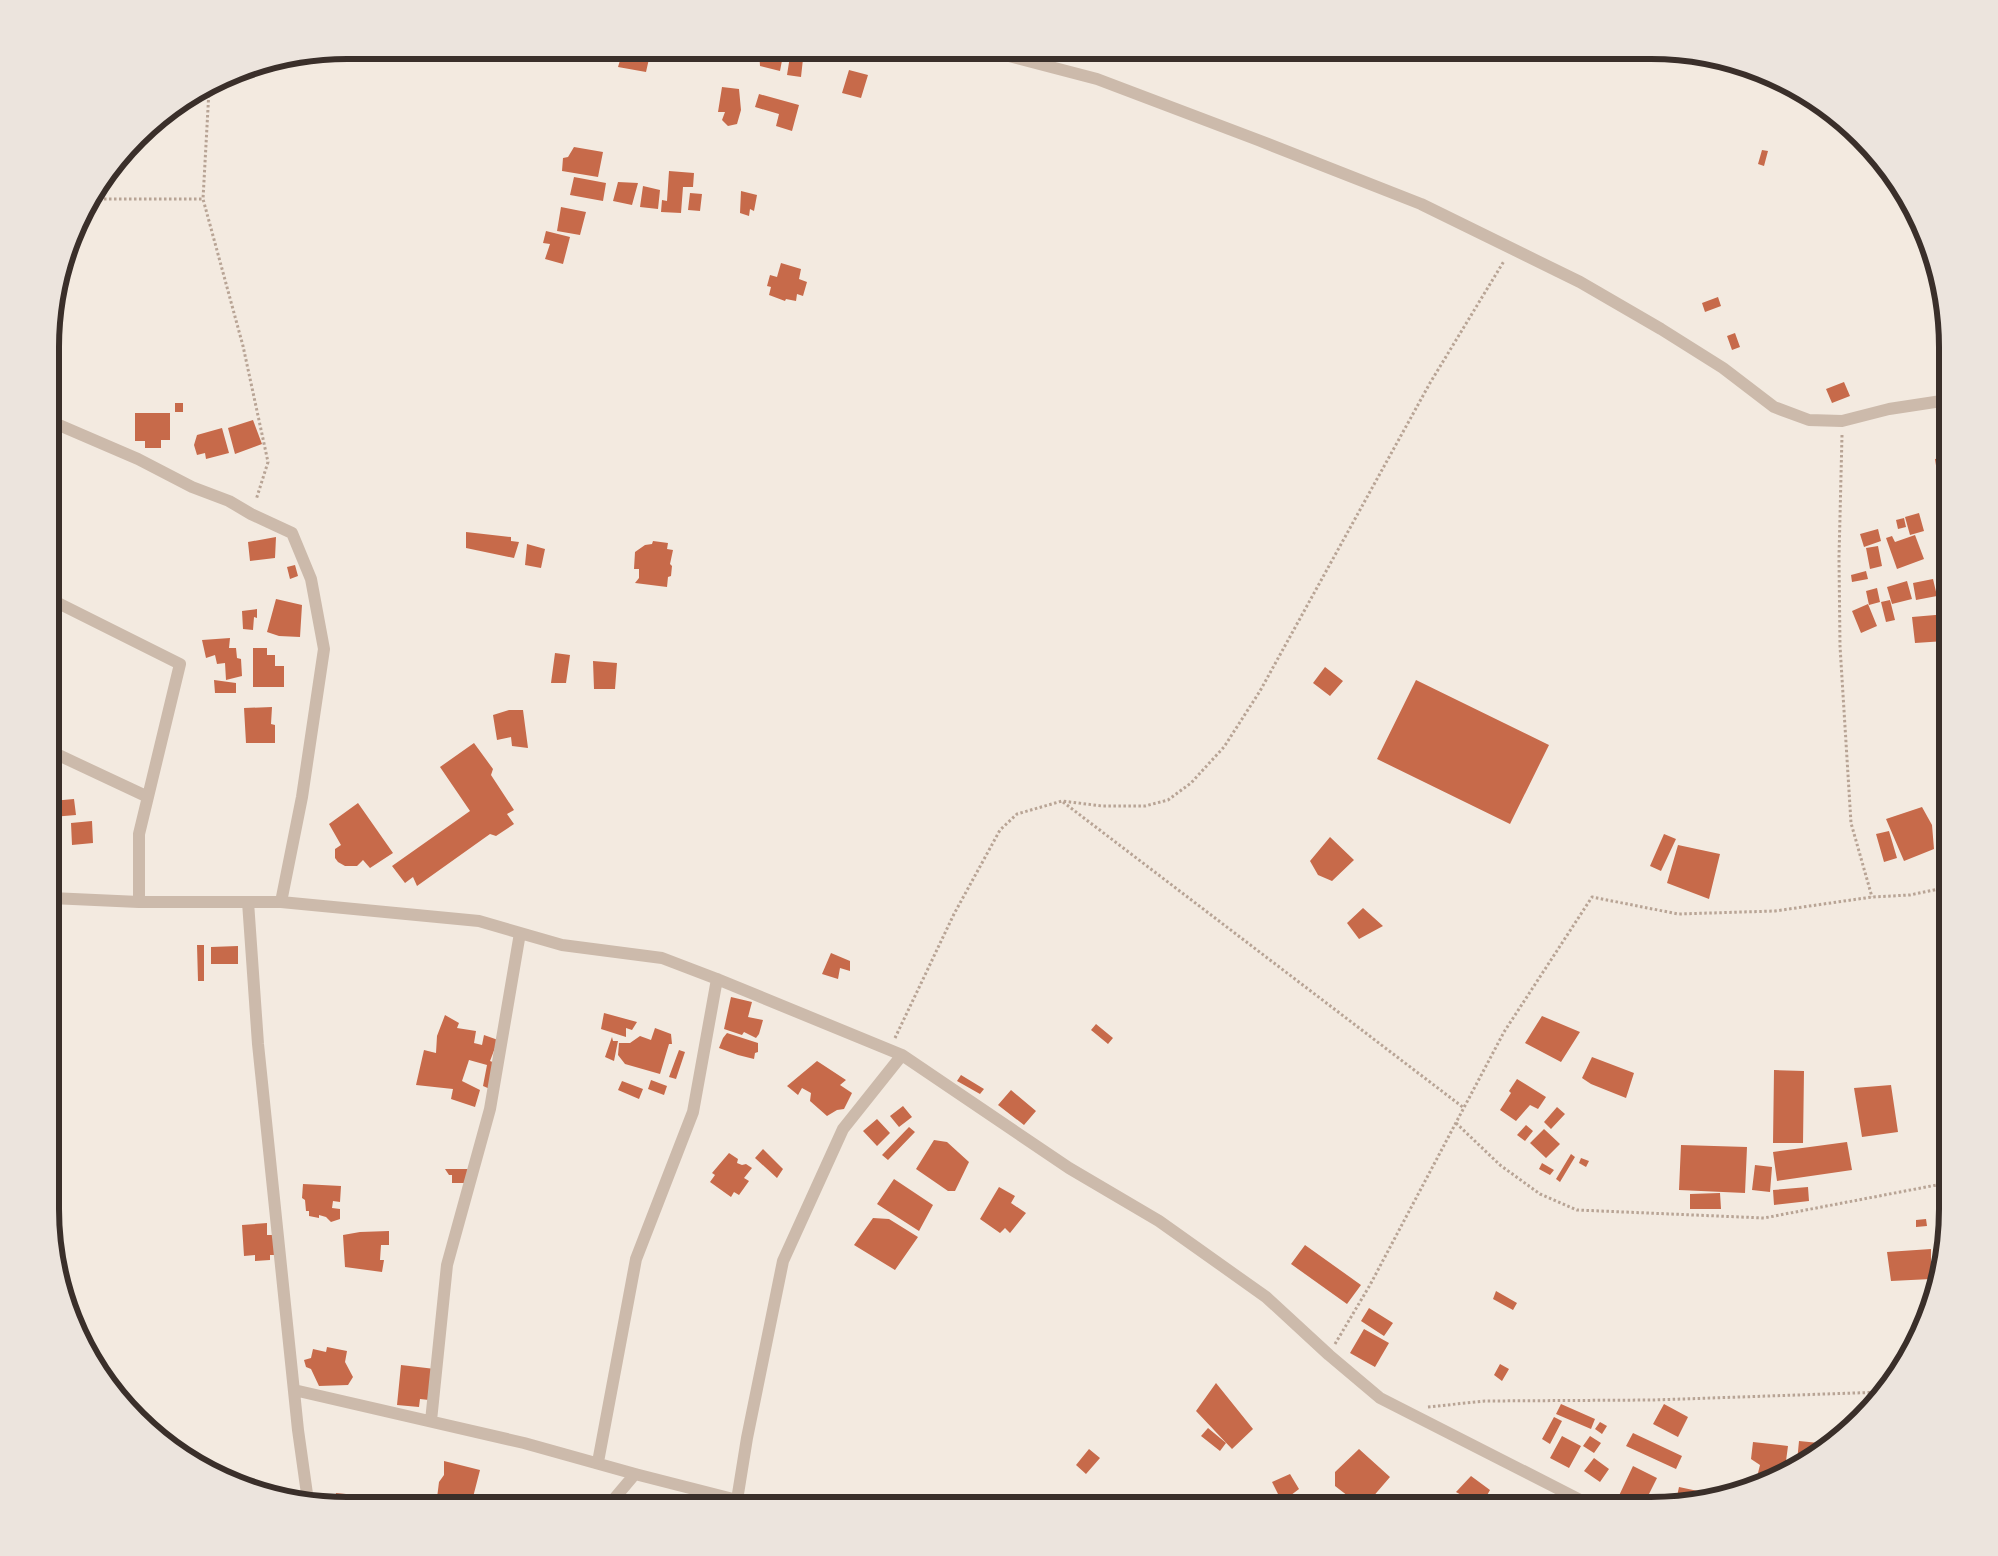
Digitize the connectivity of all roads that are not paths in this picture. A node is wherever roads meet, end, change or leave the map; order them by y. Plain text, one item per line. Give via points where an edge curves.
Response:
1 (1020, 59) edge
2 (1939, 401) edge
3 (59, 425) edge
4 (59, 604) edge
5 (59, 755) edge
6 (148, 797) junction
7 (59, 898) edge
8 (139, 902) junction
9 (248, 902) junction
10 (282, 902) junction
11 (520, 933) junction
12 (717, 979) junction
13 (902, 1055) junction
14 (294, 1390) junction
15 (431, 1422) junction
16 (598, 1462) junction
17 (635, 1474) junction
18 (307, 1495) edge
19 (616, 1497) edge
20 (717, 1497) edge
21 (739, 1497) edge
22 (1574, 1497) edge

1 - 2 street via 1096,79 1421,204 1580,282 1662,329 1723,368 1774,407 1809,420 1842,421
3 - 10 street via 138,459 192,487 229,500 292,533 310,578 324,640 319,693
4 - 6 street via 180,664
5 - 6 street
6 - 8 street via 139,834
7 - 8 street
8 - 9 street
9 - 10 street
9 - 14 street via 258,1044
10 - 11 street via 479,921
11 - 12 street via 562,945 662,958
11 - 15 street via 490,1109 446,1265
12 - 13 street
12 - 16 street via 694,1112 636,1260
13 - 21 street via 843,1129 783,1261 747,1438
13 - 22 street via 1069,1168 1159,1221 1266,1297 1380,1398
14 - 15 street
14 - 18 street
15 - 16 street
16 - 17 street
17 - 19 street
17 - 20 street

